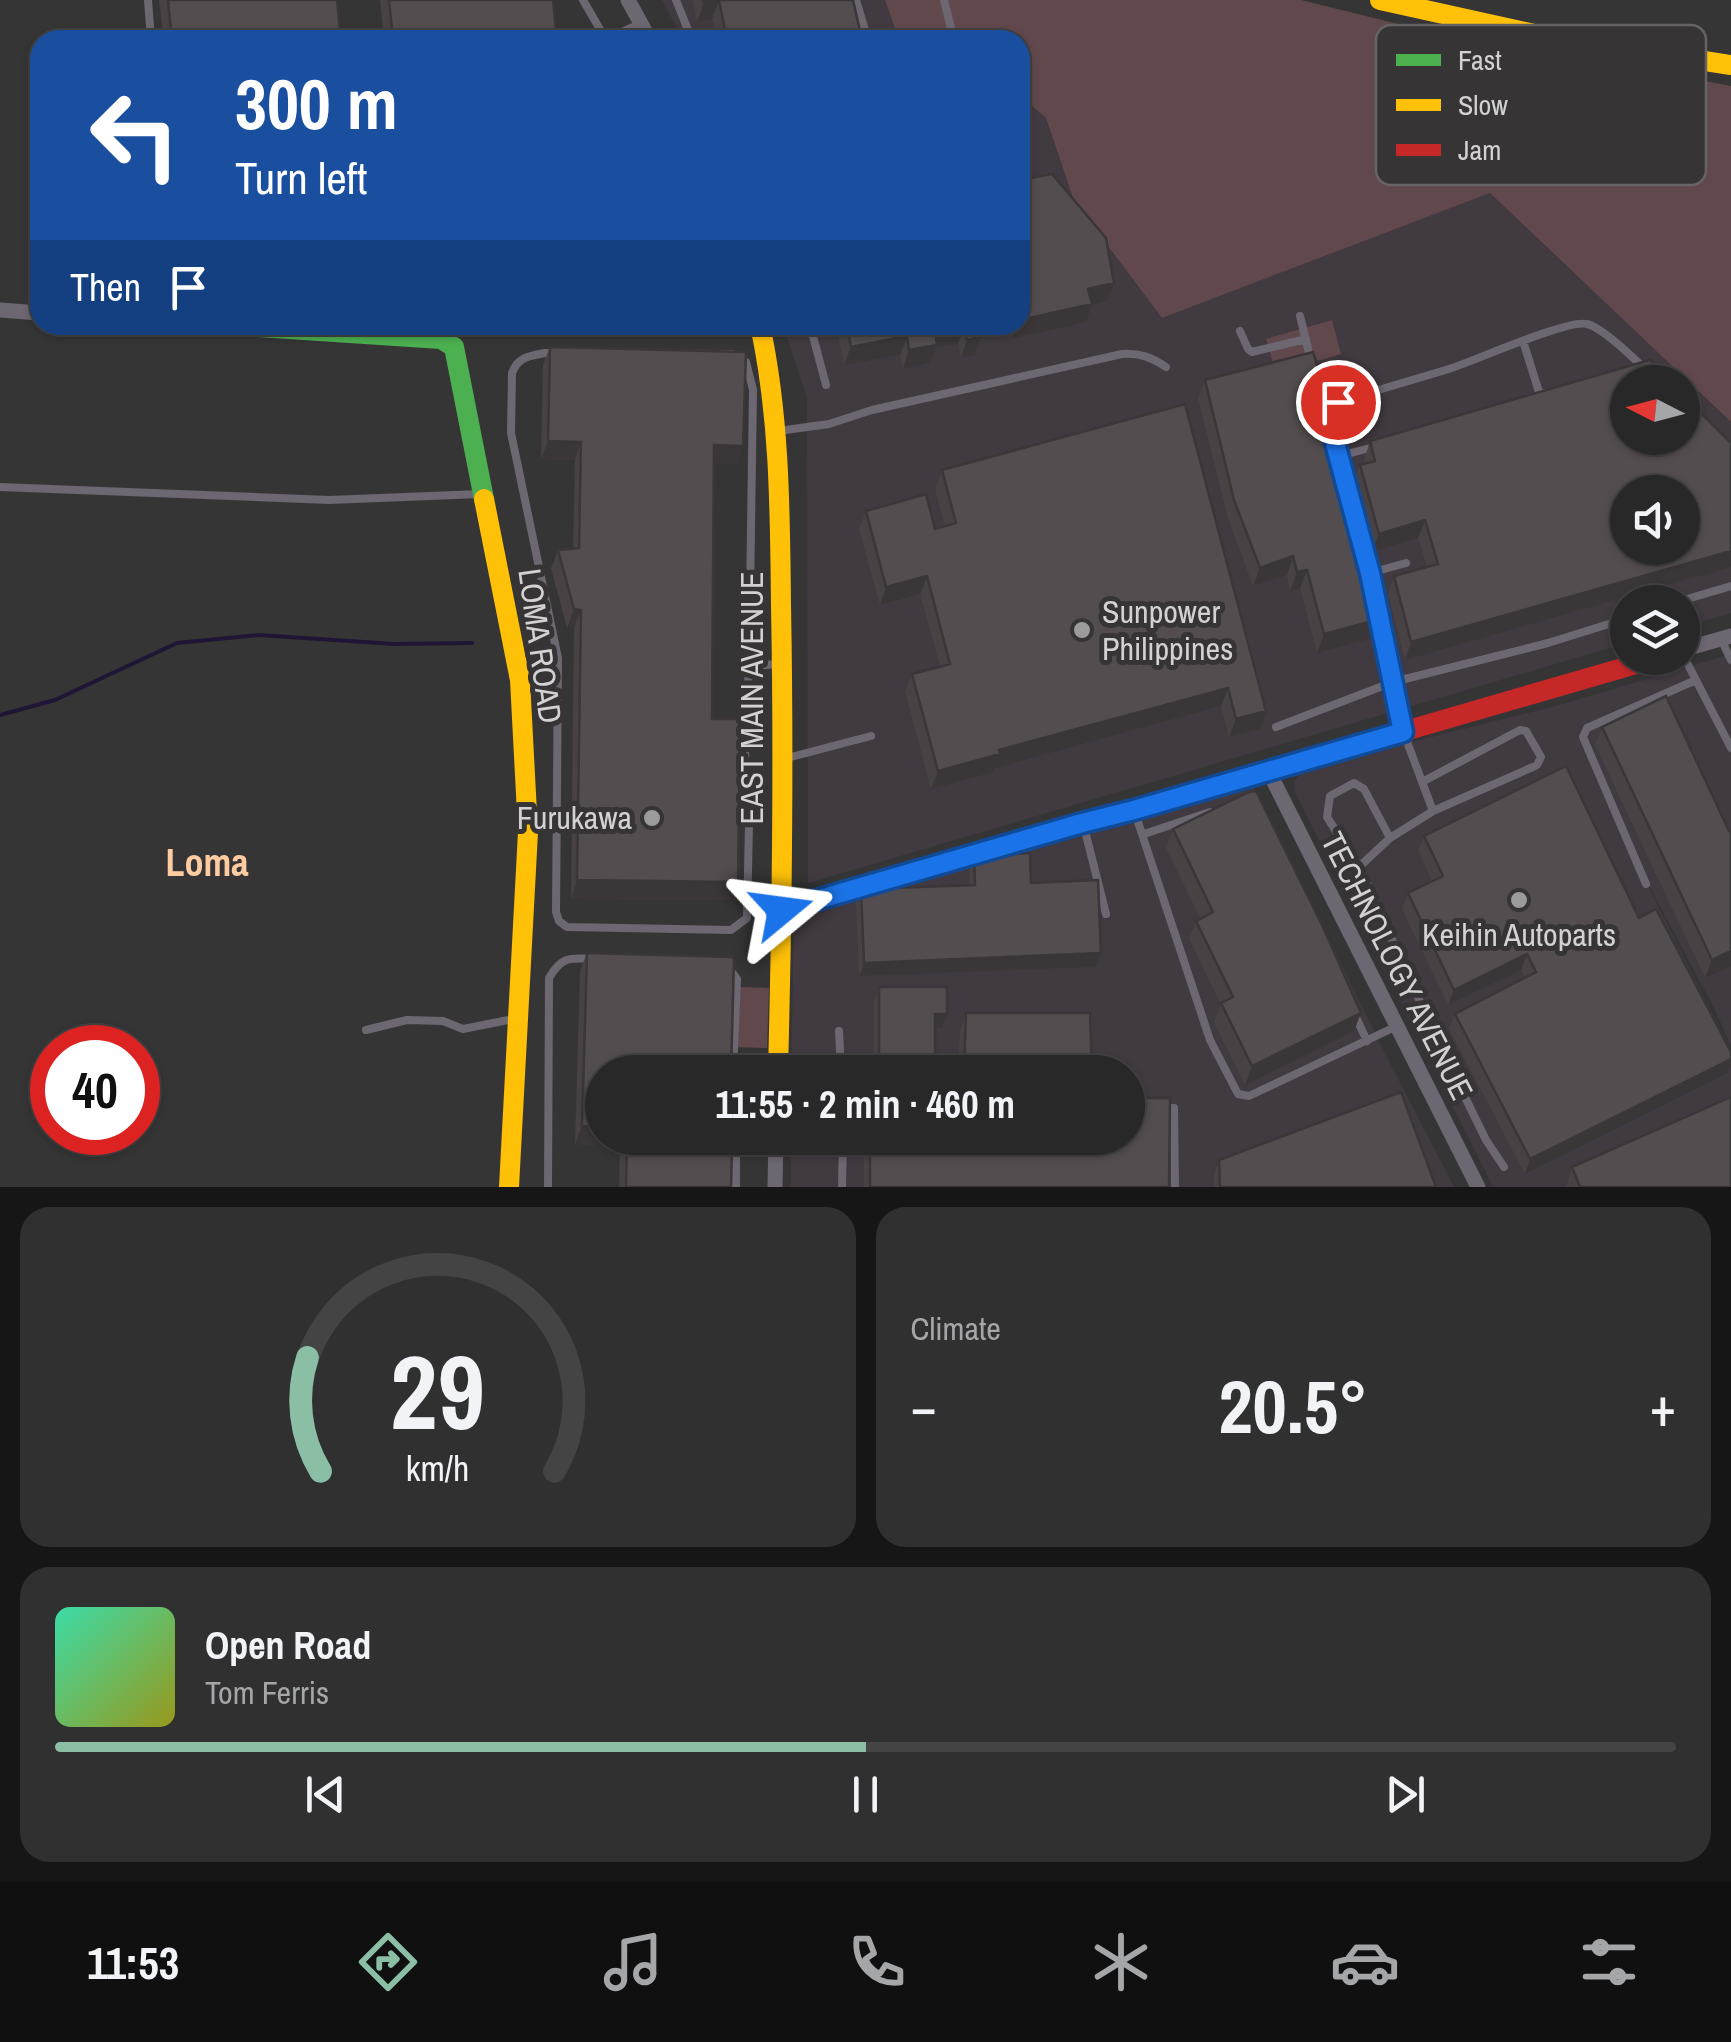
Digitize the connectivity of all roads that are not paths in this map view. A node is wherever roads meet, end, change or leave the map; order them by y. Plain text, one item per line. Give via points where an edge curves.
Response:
1 (148, 0) edge
2 (583, 0) edge
3 (628, 0) edge
4 (676, 0) edge
5 (856, 0) edge
6 (944, 0) edge
7 (1380, 0) edge
8 (641, 24) junction
9 (1494, 25) edge
10 (151, 30) edge
11 (599, 30) edge
12 (626, 30) edge
13 (644, 30) edge
14 (688, 30) edge
15 (865, 30) edge
16 (952, 30) edge
17 (1706, 61) edge
18 (1731, 65) edge
19 (0, 310) edge
20 (30, 312) edge
21 (1300, 316) dead end
22 (1240, 331) dead end
23 (380, 335) edge
24 (763, 335) edge
25 (813, 335) edge
26 (1306, 339) junction
27 (1523, 340) junction
28 (1642, 365) edge
29 (1166, 367) dead end
30 (1314, 375) edge
31 (826, 385) dead end
32 (1549, 394) edge
33 (1332, 430) edge
34 (778, 431) junction
35 (1392, 442) edge
36 (1336, 443) edge
37 (1339, 456) junction
38 (1344, 473) edge
39 (0, 487) edge
40 (484, 494) junction
41 (1362, 540) edge
42 (1406, 564) dead end
43 (1370, 573) junction
44 (1731, 586) edge
45 (1700, 595) edge
46 (1610, 624) edge
47 (1726, 638) edge
48 (1700, 646) edge
49 (1731, 660) edge
50 (783, 664) junction
51 (748, 666) junction
52 (1610, 672) edge
53 (1694, 675) edge
54 (1696, 680) junction
55 (1393, 682) junction
56 (1276, 727) dead end
57 (1403, 732) junction
58 (871, 736) dead end
59 (1731, 748) edge
60 (783, 759) junction
61 (1268, 770) junction
62 (1422, 782) junction
63 (1224, 808) edge
64 (1134, 810) junction
65 (1433, 811) junction
66 (1082, 823) junction
67 (1144, 834) junction
68 (1390, 838) junction
69 (1359, 867) junction
70 (1646, 884) dead end
71 (782, 910) junction
72 (1106, 914) dead end
73 (596, 960) edge
74 (710, 965) edge
75 (1352, 1007) edge
76 (518, 1018) junction
77 (1397, 1026) junction
78 (366, 1030) dead end
79 (839, 1030) dead end
80 (1366, 1041) junction
81 (734, 1055) edge
82 (778, 1055) edge
83 (840, 1055) edge
84 (1158, 1108) edge
85 (736, 1155) edge
86 (776, 1155) edge
87 (842, 1155) edge
88 (1504, 1167) dead end
89 (509, 1187) edge
90 (548, 1187) edge
91 (736, 1187) edge
92 (775, 1187) edge
93 (842, 1187) edge
94 (1175, 1187) edge
95 (1478, 1187) edge

1 - 10 lane
2 - 11 lane
3 - 8 street
4 - 14 lane
5 - 15 lane
6 - 16 lane
7 - 9 street
8 - 12 lane
8 - 13 street
17 - 18 street
19 - 20 street
21 - 26 lane
22 - 26 lane via 1252,352
23 - 40 street, LOMA ROAD via 441,339 454,347
24 - 34 street, EAST MAIN AVENUE
25 - 31 lane
26 - 30 lane
27 - 28 lane via 1590,324
27 - 32 lane via 1539,392
27 - 33 lane via 1338,402 1328,417
29 - 34 lane via 1122,354
34 - 50 street, EAST MAIN AVENUE
35 - 37 lane
36 - 37 lane
37 - 38 lane
39 - 40 lane via 329,500
40 - 76 street, LOMA ROAD via 520,680 528,832
41 - 43 lane
42 - 43 lane
43 - 55 lane
44 - 45 lane
46 - 55 lane
47 - 48 street
47 - 49 lane
50 - 51 lane
50 - 60 street, EAST MAIN AVENUE
51 - 51 lane via 747,918 731,930 567,927 556,912 558,658 511,433 512,373 523,357 732,354 746,362 753,390
52 - 57 street
53 - 54 lane
54 - 59 lane
54 - 70 lane via 1587,728 1583,737
55 - 56 lane
55 - 57 lane
57 - 61 street
57 - 62 lane
58 - 60 lane
60 - 71 street, EAST MAIN AVENUE
61 - 64 street
61 - 77 street, TECHNOLOGY AVENUE
62 - 65 lane
62 - 65 lane via 1520,730 1541,757 1537,765
63 - 67 lane
64 - 66 street
64 - 67 lane
65 - 68 lane
66 - 71 street
66 - 72 lane
67 - 80 lane via 1210,1040 1238,1094 1250,1096
68 - 69 lane
68 - 69 lane via 1364,789 1354,784 1330,796 1328,817
69 - 88 lane
71 - 82 street, EAST MAIN AVENUE
73 - 90 lane via 569,958 549,978
74 - 81 lane via 729,966 737,980
75 - 80 lane
76 - 78 lane via 463,1029 406,1020
76 - 89 street, LOMA ROAD
77 - 80 lane
77 - 95 street, TECHNOLOGY AVENUE
79 - 83 lane
84 - 94 lane via 1174,1108
85 - 91 lane
86 - 92 street
87 - 93 lane

